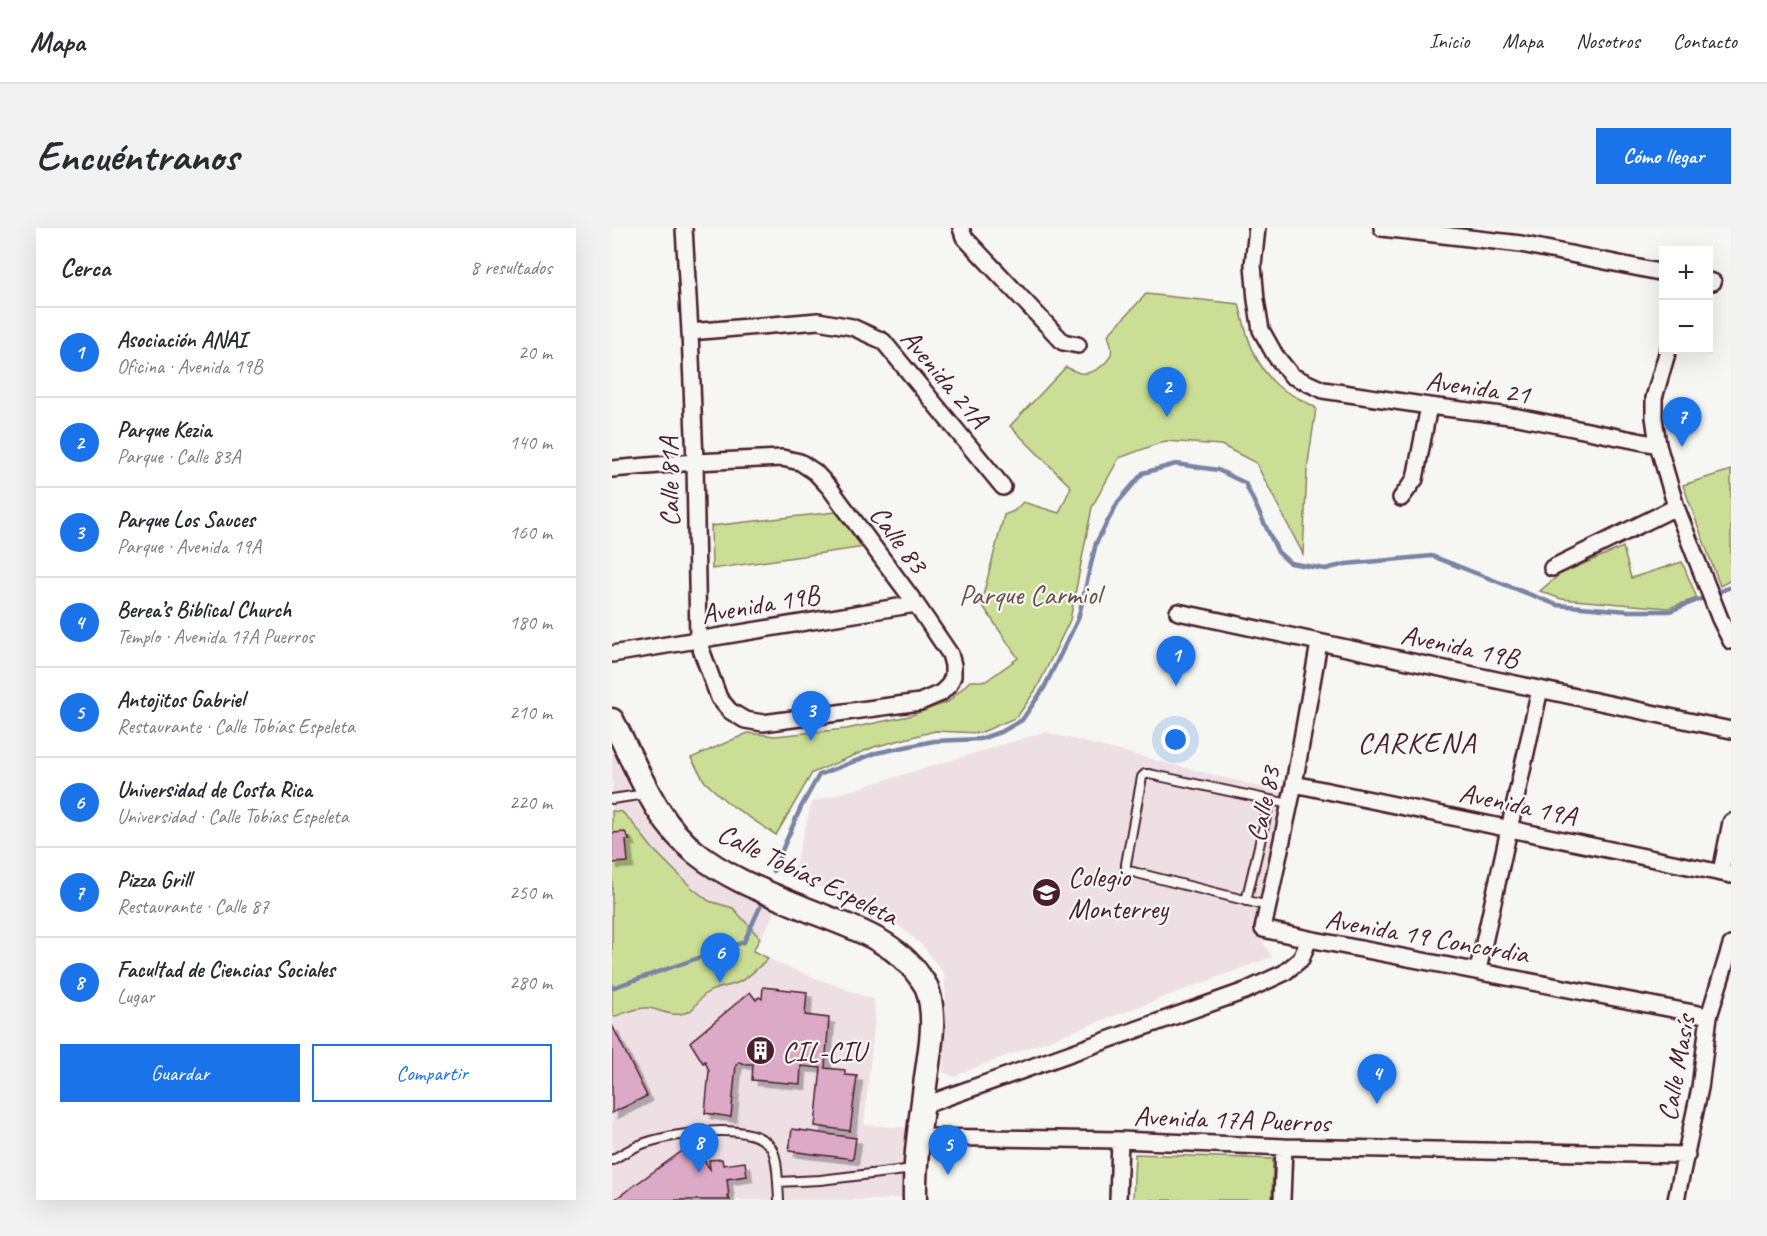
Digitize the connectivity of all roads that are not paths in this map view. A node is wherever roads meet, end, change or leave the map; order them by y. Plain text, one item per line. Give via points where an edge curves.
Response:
1 (684, 228) edge
2 (961, 228) edge
3 (1257, 228) edge
4 (1382, 228) edge
5 (1659, 272) edge
6 (690, 332) junction
7 (1078, 345) dead end
8 (1667, 354) edge
9 (1429, 406) junction
10 (1658, 445) junction
11 (695, 462) junction
12 (612, 469) edge
13 (1003, 487) dead end
14 (1401, 498) dead end
15 (1676, 507) junction
16 (1552, 568) dead end
17 (916, 604) junction
18 (1178, 612) dead end
19 (1731, 640) edge
20 (698, 641) junction
21 (1319, 643) junction
22 (612, 654) edge
23 (1540, 689) junction
24 (612, 720) edge
25 (745, 720) joint
26 (1731, 730) edge
27 (1294, 784) junction
28 (648, 794) junction
29 (612, 799) edge
30 (1270, 800) junction
31 (1289, 804) junction
32 (1731, 822) edge
33 (1509, 829) junction
34 (1726, 874) edge
35 (1246, 901) junction
36 (1268, 906) junction
37 (1309, 939) junction
38 (1731, 945) edge
39 (1478, 970) junction
40 (1709, 1016) junction
41 (922, 1106) junction
42 (920, 1137) junction
43 (1120, 1140) junction
44 (1284, 1147) junction
45 (1687, 1155) junction
46 (612, 1160) edge
47 (915, 1168) junction
48 (778, 1182) junction
49 (780, 1200) edge
50 (915, 1200) edge
51 (1118, 1200) edge
52 (1282, 1200) edge
53 (1676, 1200) edge

1 - 6 street, Calle 81A
2 - 7 street via 964,237 1063,342
3 - 9 street, Avenida 21 via 1254,265 1261,330 1292,376 1323,390
4 - 5 street via 1521,244
6 - 11 street, Calle 81A
6 - 13 street, Avenida 21A via 818,321 852,327 883,341
8 - 10 street via 1654,398
9 - 10 street, Avenida 21 via 1518,417
9 - 14 street via 1415,479
10 - 15 street
11 - 12 street
11 - 17 street, Calle 83 via 782,458 800,462 829,487
11 - 20 street, Calle 81A
15 - 16 street
15 - 19 street
17 - 20 street, Avenida 19B
17 - 25 street, Calle 83 via 950,654 953,676 941,693 920,702 782,722
18 - 21 street, Avenida 19B
20 - 22 street, Avenida 19B
20 - 25 street, Calle 81A via 719,698
21 - 23 street, Avenida 19B
21 - 27 street, Calle 83
23 - 26 street, Avenida 19B
23 - 33 street
24 - 28 street, Calle Tobías Espeleta
27 - 31 street, Calle 83
27 - 33 street, Avenida 19A
28 - 29 lane
28 - 41 street, Calle Tobías Espeleta via 675,834 723,871 866,933 891,947 914,967 926,986 933,1025
30 - 31 lane
30 - 35 lane
30 - 35 lane via 1149,774 1142,777 1126,869
31 - 36 street, Calle 83
32 - 34 street
33 - 34 street, Avenida 19A
33 - 39 street
35 - 36 lane
36 - 37 street, Calle 83 via 1263,928
37 - 39 street, Avenida 19 Concordia
37 - 41 street, Avenida 19 Concordia via 1301,959 1284,973 1245,991
38 - 40 street, Calle Masís
39 - 40 street, Avenida 19 Concordia
40 - 45 street, Calle Masís
41 - 42 street, Calle Tobías Espeleta
42 - 43 street, Avenida 17A Puerros
42 - 47 street, Calle Tobías Espeleta
43 - 44 street, Avenida 17A Puerros
43 - 51 street
44 - 45 street, Avenida 17A Puerros
44 - 52 street
45 - 53 street, Calle Masís
46 - 48 lane via 665,1137 736,1132 752,1135 770,1146
47 - 48 lane
47 - 50 street, Calle Tobías Espeleta
48 - 49 lane

